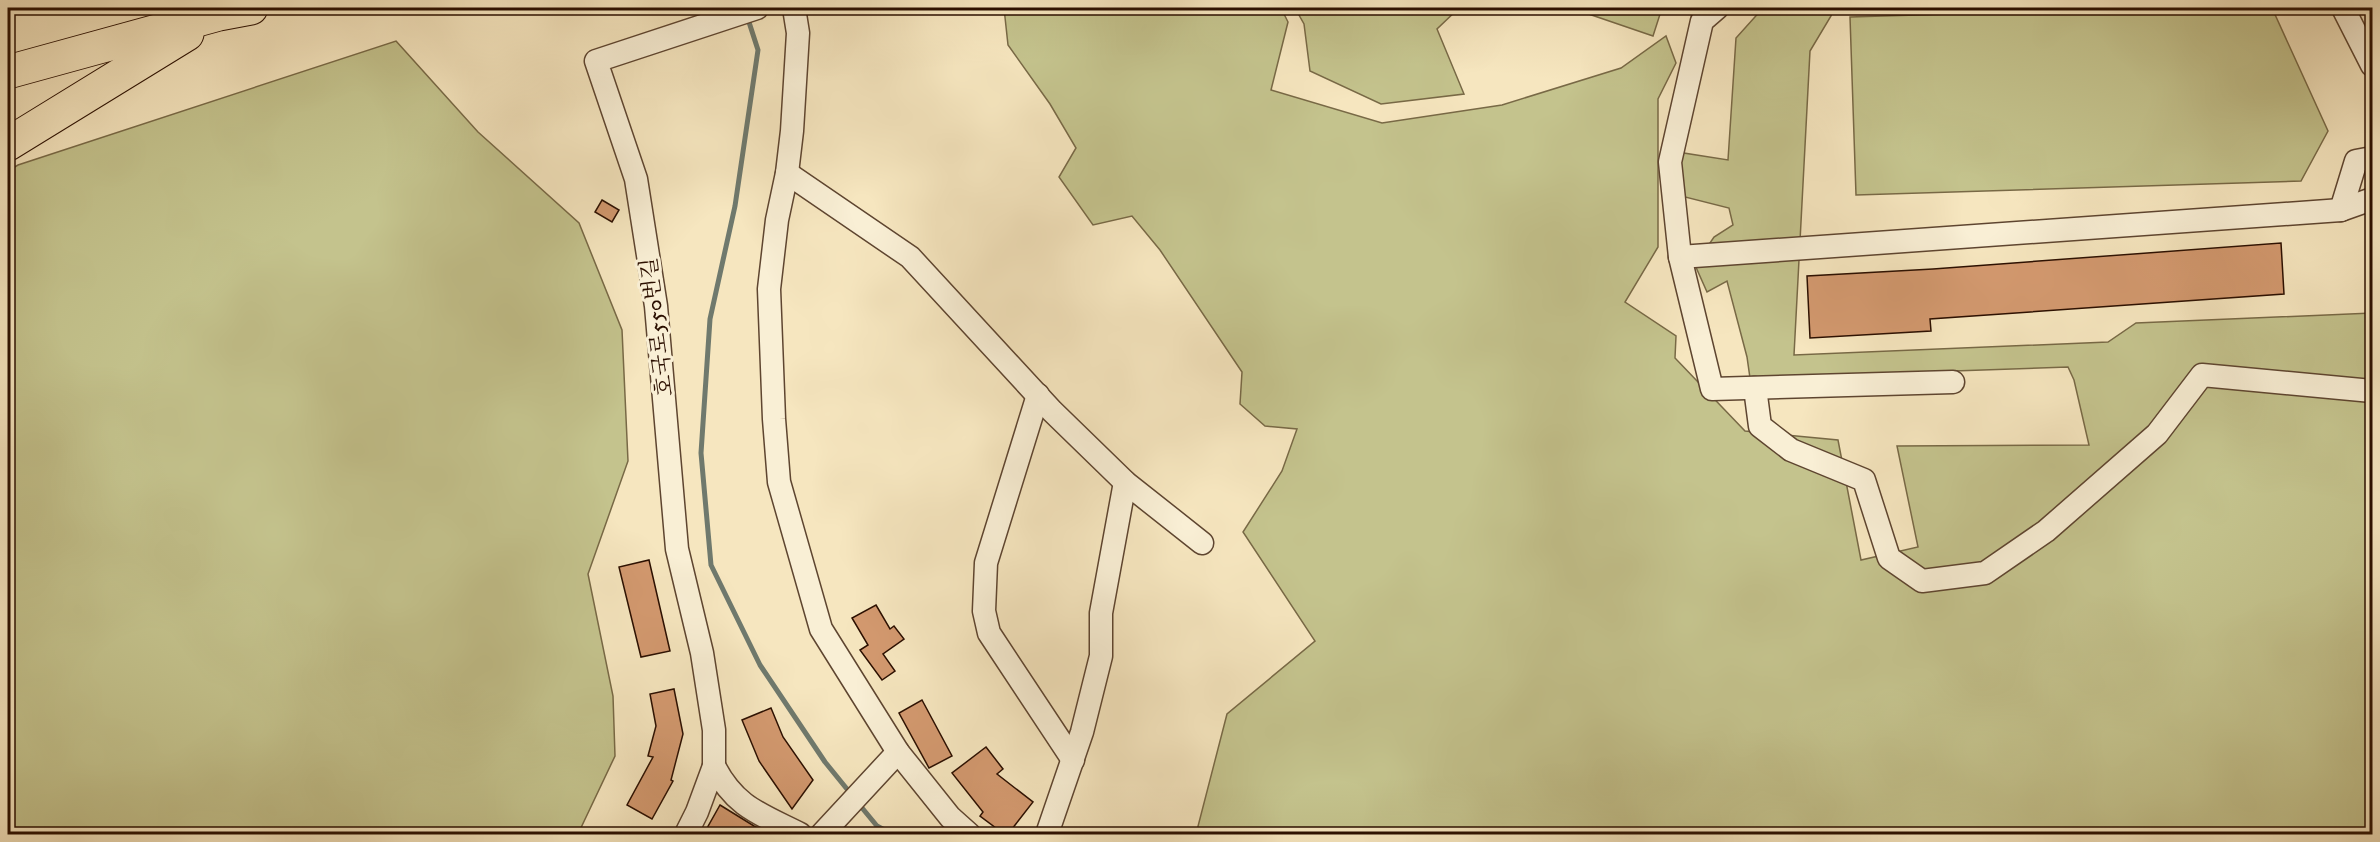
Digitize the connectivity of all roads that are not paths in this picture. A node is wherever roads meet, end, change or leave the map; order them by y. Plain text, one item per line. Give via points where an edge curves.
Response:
1 (251, 8) edge
2 (757, 8) edge
3 (794, 8) edge
4 (1717, 8) edge
5 (2343, 8) edge
6 (219, 14) junction
7 (2373, 65) edge
8 (8, 72) edge
9 (8, 144) edge
10 (2373, 158) edge
11 (788, 173) junction
12 (2373, 199) edge
13 (2342, 210) junction
14 (1680, 257) junction
15 (1953, 382) dead end
16 (1755, 388) junction
17 (2373, 390) edge
18 (1038, 395) junction
19 (1125, 482) junction
20 (1202, 543) dead end
21 (891, 758) junction
22 (1073, 760) junction
23 (714, 766) junction
24 (824, 831) edge
25 (686, 834) edge
26 (800, 834) edge
27 (969, 834) edge
28 (1047, 834) edge

1 - 6 highway
2 - 23 street, 호국로550번길 via 596,61 636,179 656,306 677,549 702,653 714,730
3 - 11 street via 798,33
4 - 14 street via 1702,21 1670,162
5 - 7 street
6 - 8 highway
6 - 9 highway
10 - 13 street via 2356,161
11 - 18 street via 910,257
11 - 21 street via 777,220 769,289 779,482 821,629
12 - 13 street
13 - 14 street
14 - 16 street via 1712,389
15 - 16 street
16 - 17 street via 1760,426 1791,450 1864,480 1890,558 1922,581 1985,573 2046,531 2157,434 2202,375
18 - 19 street
18 - 22 street via 986,564 984,611 989,633
19 - 20 street
19 - 22 street via 1101,613 1101,656
21 - 24 street
21 - 27 street
22 - 28 street
23 - 25 street, 호국로550번길
23 - 26 street via 735,797

